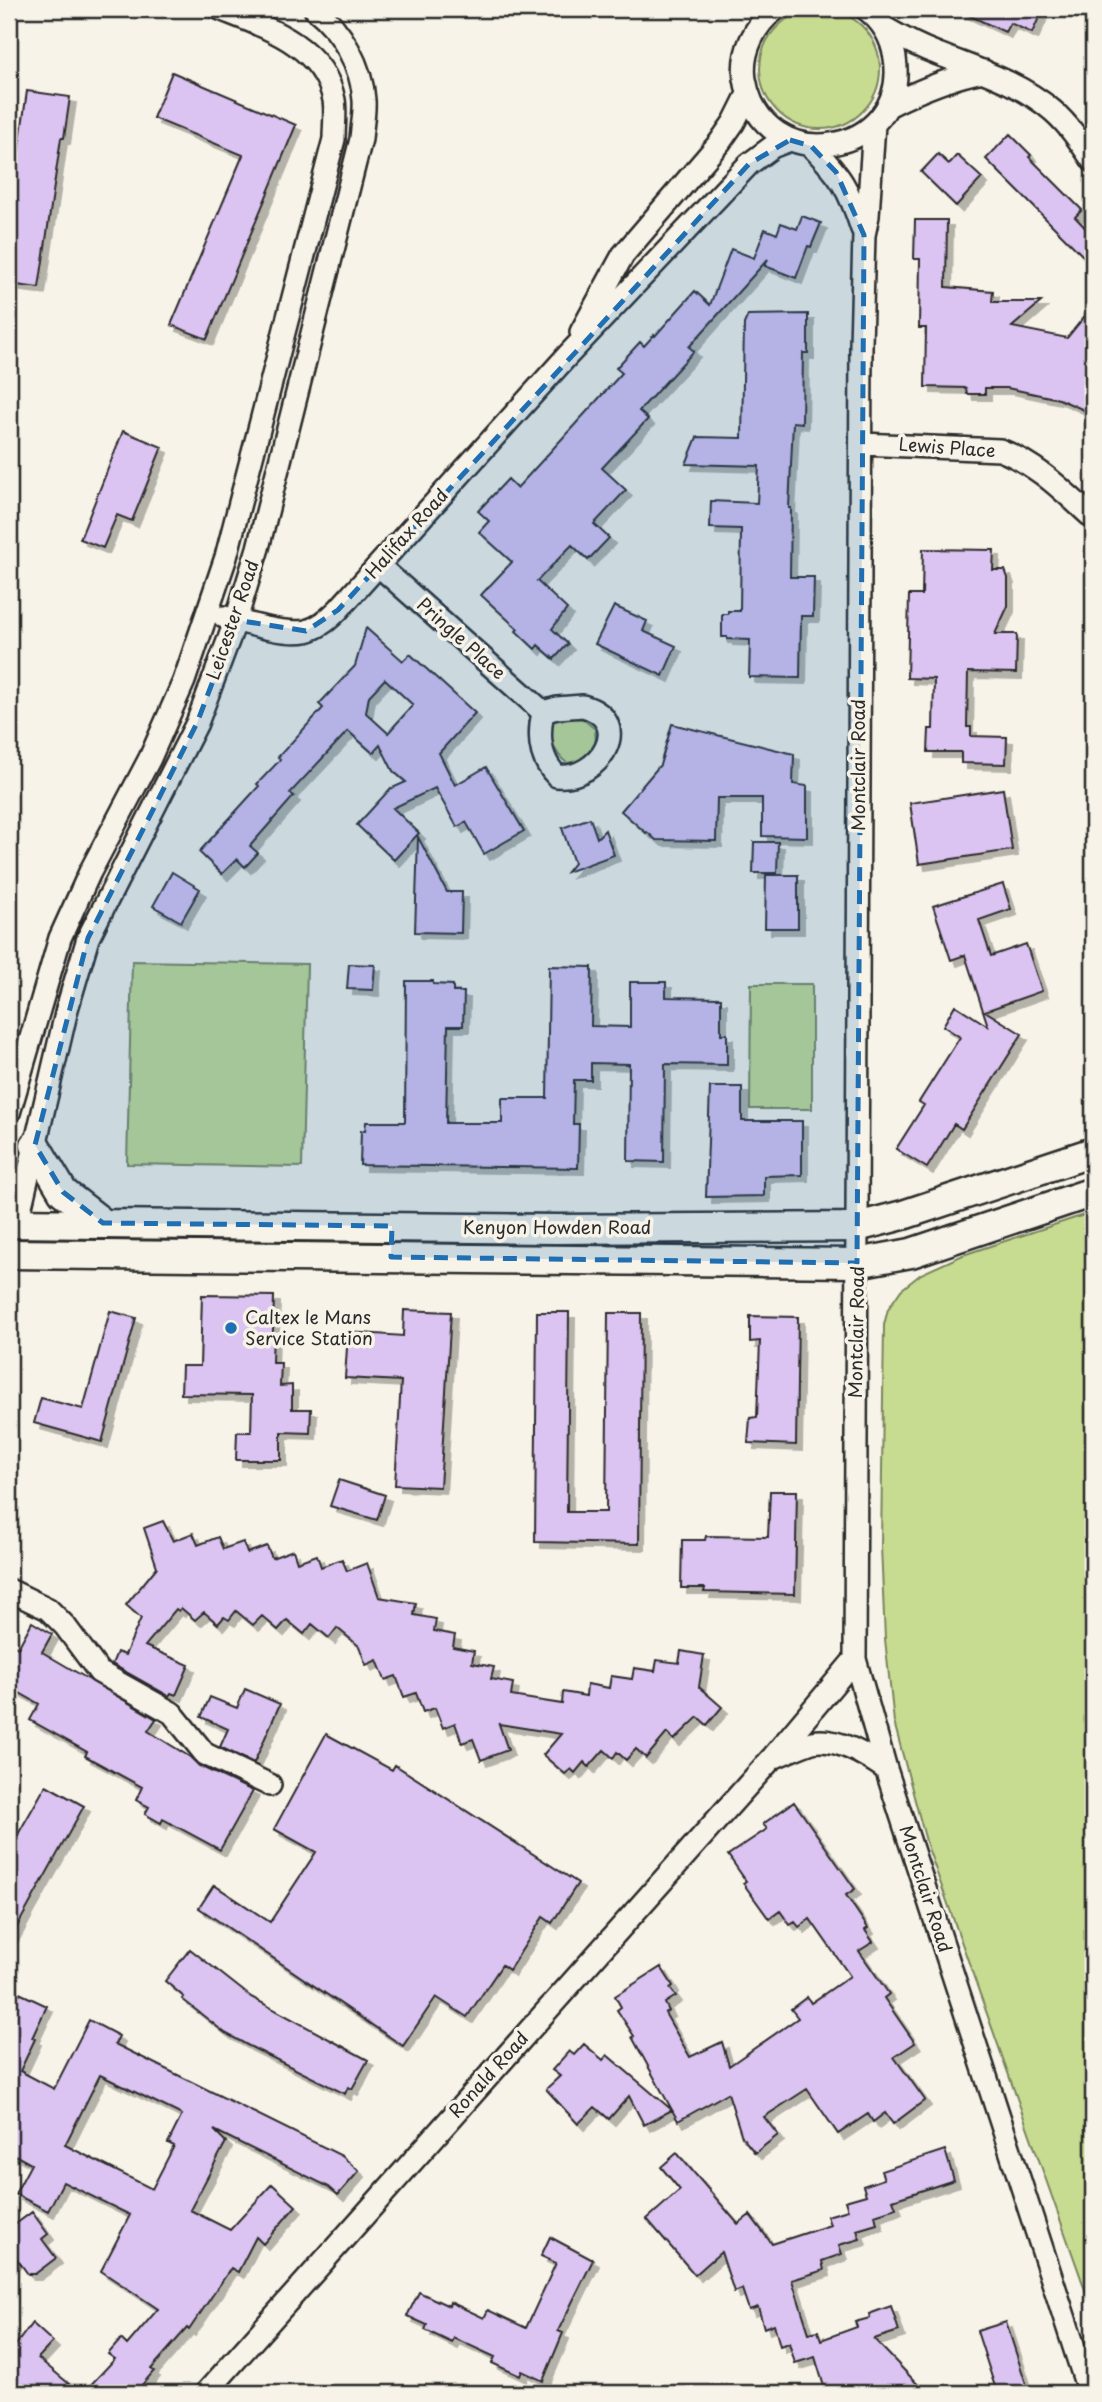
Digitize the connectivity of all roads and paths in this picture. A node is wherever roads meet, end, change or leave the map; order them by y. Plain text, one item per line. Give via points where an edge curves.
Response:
1 (220, 9) edge
2 (315, 9) edge
3 (867, 9) edge
4 (772, 11) edge
5 (884, 28) junction
6 (986, 71) junction
7 (748, 94) junction
8 (888, 106) junction
9 (874, 124) junction
10 (790, 140) junction
11 (811, 146) junction
12 (1093, 161) edge
13 (864, 235) junction
14 (568, 355) junction
15 (862, 444) junction
16 (1093, 518) edge
17 (379, 566) junction
18 (208, 613) junction
19 (236, 620) junction
20 (544, 712) dead end
21 (9, 1113) edge
22 (36, 1145) junction
23 (1093, 1152) edge
24 (1093, 1192) edge
25 (13, 1223) edge
26 (103, 1223) junction
27 (391, 1226) junction
28 (857, 1227) junction
29 (557, 1229) junction
30 (10, 1257) edge
31 (391, 1257) junction
32 (555, 1259) junction
33 (858, 1263) junction
34 (9, 1590) edge
35 (855, 1659) junction
36 (772, 1758) junction
37 (886, 1769) junction
38 (270, 1785) dead end
39 (206, 2393) edge
40 (1089, 2393) edge

1 - 18 street, Leicester Road via 283,34 308,53 325,76 334,101 334,139
2 - 19 street, Leicester Road via 340,35 356,65 364,99 361,139
3 - 5 street
4 - 7 street via 746,51
5 - 6 street
5 - 8 street via 896,67
6 - 8 street via 919,90
6 - 12 street via 1023,89 1053,111
7 - 10 street via 757,113
7 - 14 street, Halifax Road via 720,142 624,255
8 - 9 street
9 - 11 street via 834,145
9 - 13 street, Montclair Road
10 - 11 street
10 - 14 street, Halifax Road via 749,164
11 - 13 street, Montclair Road via 847,188
13 - 15 street, Montclair Road
14 - 17 street, Halifax Road
15 - 16 street, Lewis Place via 1000,450 1042,472
15 - 28 street, Montclair Road
17 - 19 street, Halifax Road via 338,611 306,631
17 - 20 street, Pringle Place
18 - 19 street, Halifax Road
18 - 21 street, Leicester Road via 150,758 60,938
19 - 22 street, Leicester Road via 197,723 88,938 66,1009
22 - 25 street, Leicester Road
22 - 26 street via 63,1192
23 - 28 street, Kenyon Howden Road
24 - 33 street, Kenyon Howden Road via 911,1253
25 - 26 street, Kenyon Howden Road
25 - 30 street
26 - 27 street, Kenyon Howden Road
27 - 29 street, Kenyon Howden Road
27 - 31 street
28 - 29 street, Kenyon Howden Road
28 - 33 street, Montclair Road
29 - 32 street
30 - 31 street, Kenyon Howden Road
31 - 32 street, Kenyon Howden Road
32 - 33 street, Kenyon Howden Road
33 - 35 street, Montclair Road
34 - 38 street via 48,1609 99,1672 172,1713 205,1754
35 - 36 street, Ronald Road
35 - 37 street, Montclair Road
36 - 37 street, Ronald Road via 815,1741 845,1746
36 - 39 street, Ronald Road
37 - 40 street, Montclair Road

